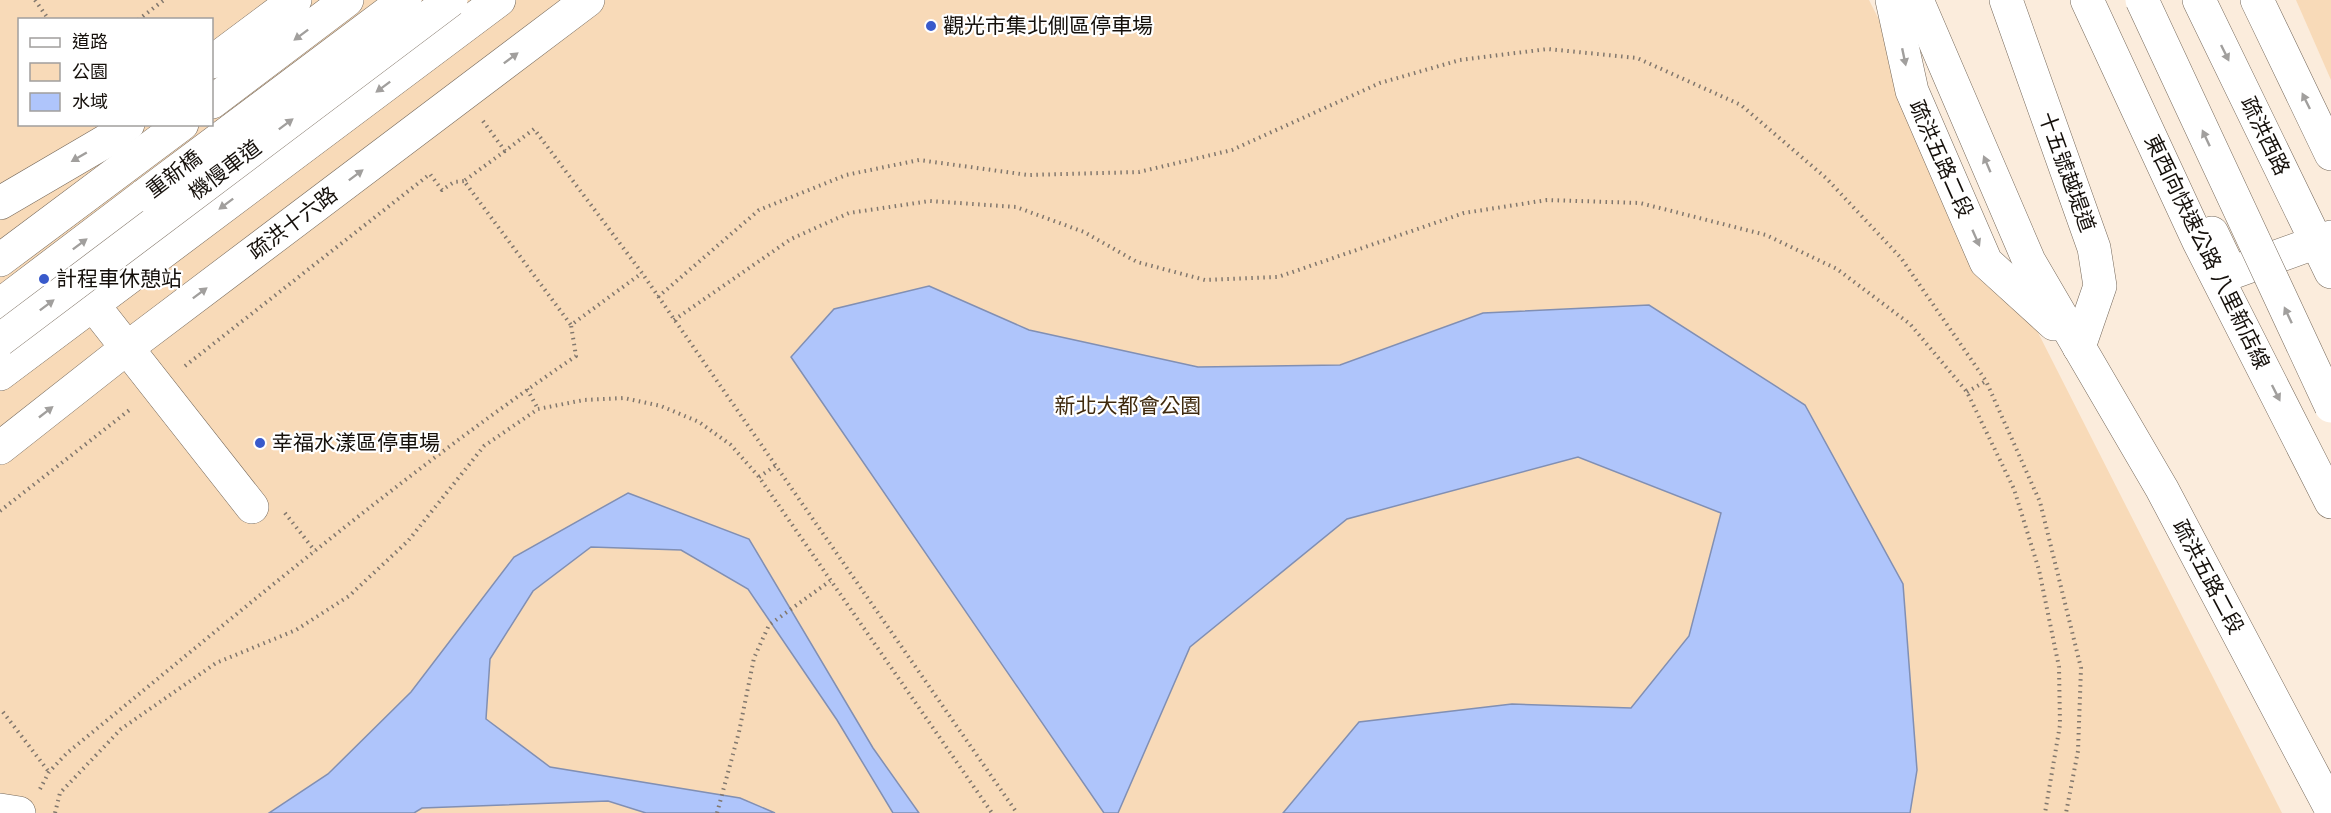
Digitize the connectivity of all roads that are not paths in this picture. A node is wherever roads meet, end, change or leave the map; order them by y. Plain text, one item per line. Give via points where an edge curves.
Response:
1 (295, 0) edge
2 (347, 0) edge
3 (405, 0) edge
4 (451, 0) edge
5 (499, 0) edge
6 (588, 0) edge
7 (1892, 0) edge
8 (1917, 0) edge
9 (2006, 0) edge
10 (2087, 0) edge
11 (2098, 0) edge
12 (2142, 0) edge
13 (2199, 0) edge
14 (2258, 0) edge
15 (213, 61) edge
16 (213, 101) edge
17 (125, 126) edge
18 (179, 126) edge
19 (2331, 154) edge
20 (133, 162) junction
21 (0, 203) edge
22 (0, 236) edge
23 (2324, 240) edge
24 (0, 260) edge
25 (2331, 272) edge
26 (69, 274) dead end
27 (92, 304) junction
28 (0, 305) edge
29 (0, 340) edge
30 (2079, 347) junction
31 (127, 348) junction
32 (0, 374) edge
33 (2331, 406) edge
34 (0, 448) edge
35 (2331, 502) edge
36 (268, 508) road end
37 (28, 803) edge
38 (2331, 809) edge
39 (0, 810) edge

1 - 15 main road
2 -> 16 main road
28 -> 3 main road, 重新橋, bridge
29 -> 4 main road, 機慢車道, bridge
5 -> 27 main road
31 -> 6 main road, 疏洪十六路
7 -> 30 main road, 疏洪五路二段 via 1912,91 1986,262
30 -> 8 main road, 疏洪五路二段 via 2029,261
9 - 30 main road, 十五號越堤道 via 2094,248 2100,286
10 -> 35 main road, 東西向快速公路 八里新店線 via 2199,242
11 - 23 main road via 2231,273
33 -> 12 main road, bridge
13 -> 23 main road, 疏洪西路
19 -> 14 main road
17 -> 21 main road
18 - 20 main road, 重新橋
20 - 22 main road
20 - 24 main road, 重新橋
23 - 25 main road, 疏洪西路
26 - 27 main road
27 - 31 main road
27 - 32 main road
30 - 38 main road, 疏洪五路二段 via 2162,489
34 -> 31 main road, 疏洪十六路
31 - 36 main road
37 - 39 main road

